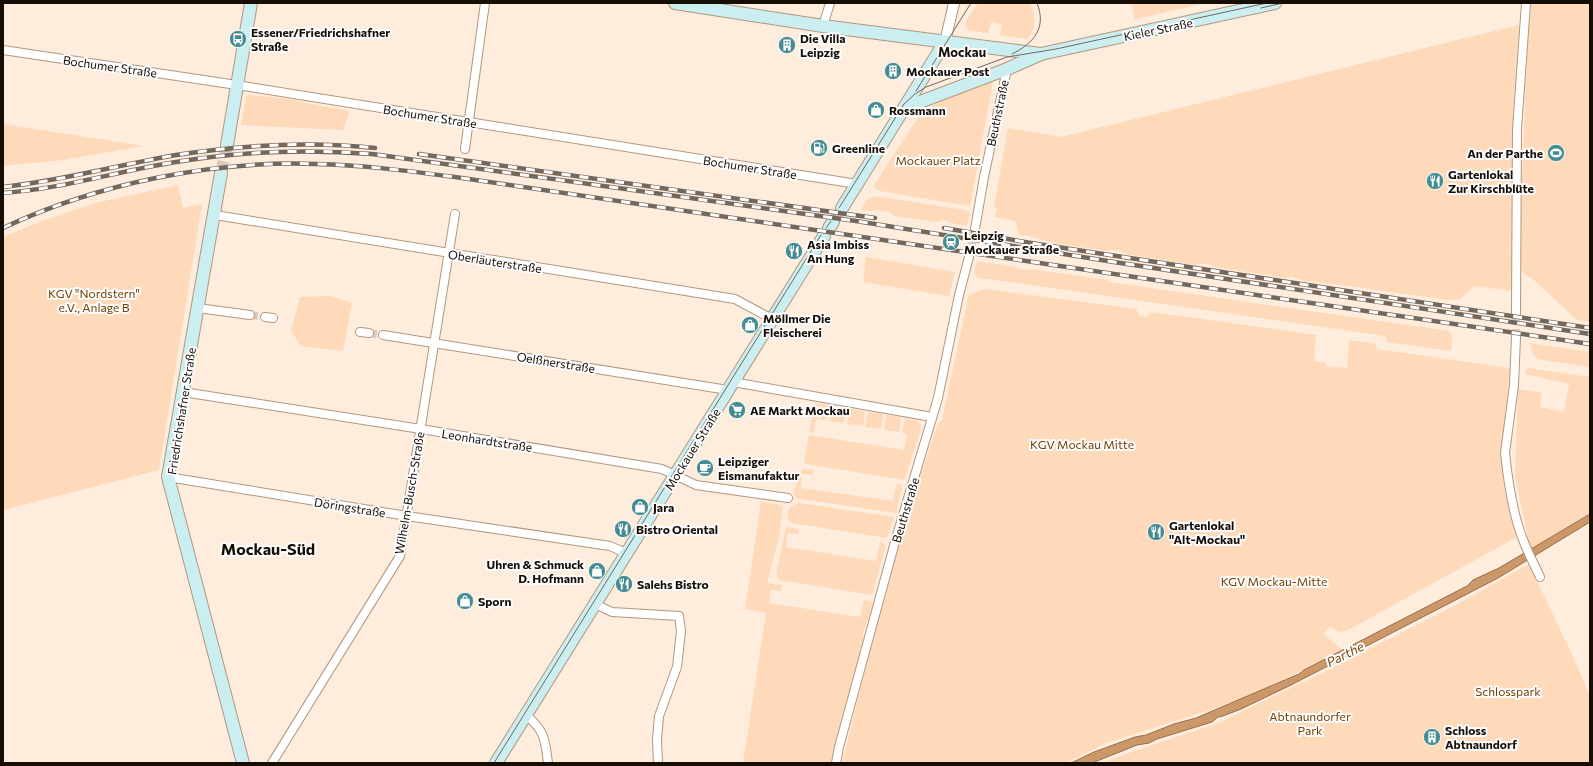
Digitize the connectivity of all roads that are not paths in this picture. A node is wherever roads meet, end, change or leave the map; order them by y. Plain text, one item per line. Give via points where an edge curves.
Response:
1 (251, 3) edge
2 (485, 3) edge
3 (676, 3) edge
4 (830, 3) edge
5 (954, 3) edge
6 (1275, 3) edge
7 (1526, 3) edge
8 (823, 26) junction
9 (945, 42) junction
10 (3, 50) edge
11 (1041, 54) junction
12 (1007, 69) junction
13 (237, 85) junction
14 (908, 106) junction
15 (469, 122) junction
16 (227, 145) tunnel mouth
17 (465, 149) dead end
18 (221, 173) tunnel mouth
19 (857, 184) junction
20 (842, 208) tunnel mouth
21 (455, 214) dead end
22 (215, 215) junction
23 (975, 228) tunnel mouth
24 (828, 229) tunnel mouth
25 (449, 253) junction
26 (969, 257) tunnel mouth
27 (198, 308) junction
28 (1516, 313) tunnel mouth
29 (250, 315) tunnel mouth
30 (772, 319) junction
31 (383, 335) tunnel mouth
32 (1516, 337) tunnel mouth
33 (435, 343) junction
34 (731, 386) junction
35 (183, 392) junction
36 (932, 417) junction
37 (421, 429) junction
38 (675, 475) junction
39 (168, 477) junction
40 (788, 498) dead end
41 (407, 516) junction
42 (626, 553) junction
43 (1540, 576) dead end
44 (595, 604) junction
45 (526, 715) junction
46 (243, 763) edge
47 (272, 763) edge
48 (496, 763) edge
49 (548, 763) edge
50 (658, 763) edge
51 (836, 763) edge

1 - 13 main road
2 - 15 street
3 - 8 main road, Kieler Straße
4 - 8 street
5 - 9 street
6 - 11 main road, Kieler Straße
7 - 28 street via 1517,129
8 - 9 main road, Kieler Straße
9 - 11 main road, Kieler Straße
9 - 14 main road
10 - 13 street, Bochumer Straße
11 - 12 main road, Kieler Straße
12 - 14 main road, Kieler Straße
12 - 23 street, Beuthstraße
13 - 15 street, Bochumer Straße
13 - 16 main road
14 - 19 main road
15 - 17 street
15 - 19 street, Bochumer Straße
18 - 22 main road, Friedrichshafner Straße
19 - 20 main road
21 - 25 street, Wilhelm-Busch-Straße
22 - 25 street, Oberläuterstraße
22 - 27 main road, Friedrichshafner Straße
24 - 30 main road, Mockauer Straße
25 - 30 street, Oberläuterstraße via 735,299
25 - 33 street, Wilhelm-Busch-Straße
26 - 36 street, Beuthstraße
27 - 29 street
27 - 35 main road, Friedrichshafner Straße
30 - 34 main road, Mockauer Straße
31 - 33 street, Oelßnerstraße
32 - 43 street via 1514,385 1505,453 1512,505 1522,538
33 - 34 street, Oelßnerstraße
33 - 37 street, Wilhelm-Busch-Straße
34 - 36 street, Oelßnerstraße
34 - 38 main road, Mockauer Straße
35 - 37 street, Leonhardtstraße
35 - 39 main road, Friedrichshafner Straße
36 - 51 street, Beuthstraße via 893,549
37 - 38 street, Leonhardtstraße via 662,469
37 - 41 street, Wilhelm-Busch-Straße
38 - 40 street, Leonhardtstraße via 696,485
38 - 42 main road, Mockauer Straße
39 - 41 street, Döringstraße
39 - 46 main road, Friedrichshafner Straße
41 - 42 street, Döringstraße via 610,546
41 - 47 street, Wilhelm-Busch-Straße via 400,556
42 - 44 main road, Mockauer Straße
44 - 45 main road, Mockauer Straße
44 - 50 street via 612,612 679,616 681,631 677,667 659,716
45 - 48 main road, Mockauer Straße
45 - 49 street via 545,739

